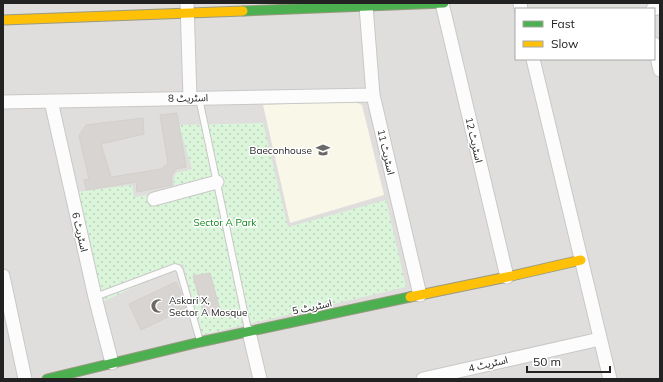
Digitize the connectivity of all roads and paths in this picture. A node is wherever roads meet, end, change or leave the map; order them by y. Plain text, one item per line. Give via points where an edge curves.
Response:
1 (443, 3) edge
2 (366, 6) junction
3 (188, 8) edge
4 (3, 20) edge
5 (655, 48) edge
6 (533, 60) edge
7 (660, 70) edge
8 (373, 95) junction
9 (195, 98) junction
10 (51, 101) junction
11 (3, 102) edge
12 (217, 182) junction
13 (154, 199) dead end
14 (581, 260) junction
15 (3, 276) edge
16 (507, 277) junction
17 (420, 295) junction
18 (95, 297) junction
19 (249, 332) junction
20 (600, 339) junction
21 (200, 342) junction
22 (112, 363) junction
23 (25, 379) edge
24 (47, 379) edge
25 (260, 379) edge
26 (423, 379) edge
27 (610, 379) edge

1 - 2 street
1 - 16 street, اسٹریٹ 12
2 - 3 street
2 - 8 street, اسٹریٹ 11
3 - 4 street
3 - 9 street
5 - 7 street
6 - 14 street
8 - 9 street, اسٹریٹ 8
8 - 17 street, اسٹریٹ 11
9 - 10 street, اسٹریٹ 8
9 - 12 lane
10 - 11 street, اسٹریٹ 8
10 - 18 street, اسٹریٹ 6
12 - 13 street
12 - 19 lane
14 - 16 street, اسٹریٹ 5
14 - 20 street
15 - 23 street
16 - 17 street, اسٹریٹ 5
17 - 19 street, اسٹریٹ 5
18 - 21 lane via 178,268
18 - 22 street, اسٹریٹ 6
19 - 21 street, اسٹریٹ 5
19 - 25 street
20 - 26 street, اسٹریٹ 4
20 - 27 street
21 - 22 street, اسٹریٹ 5
22 - 24 street, اسٹریٹ 5

